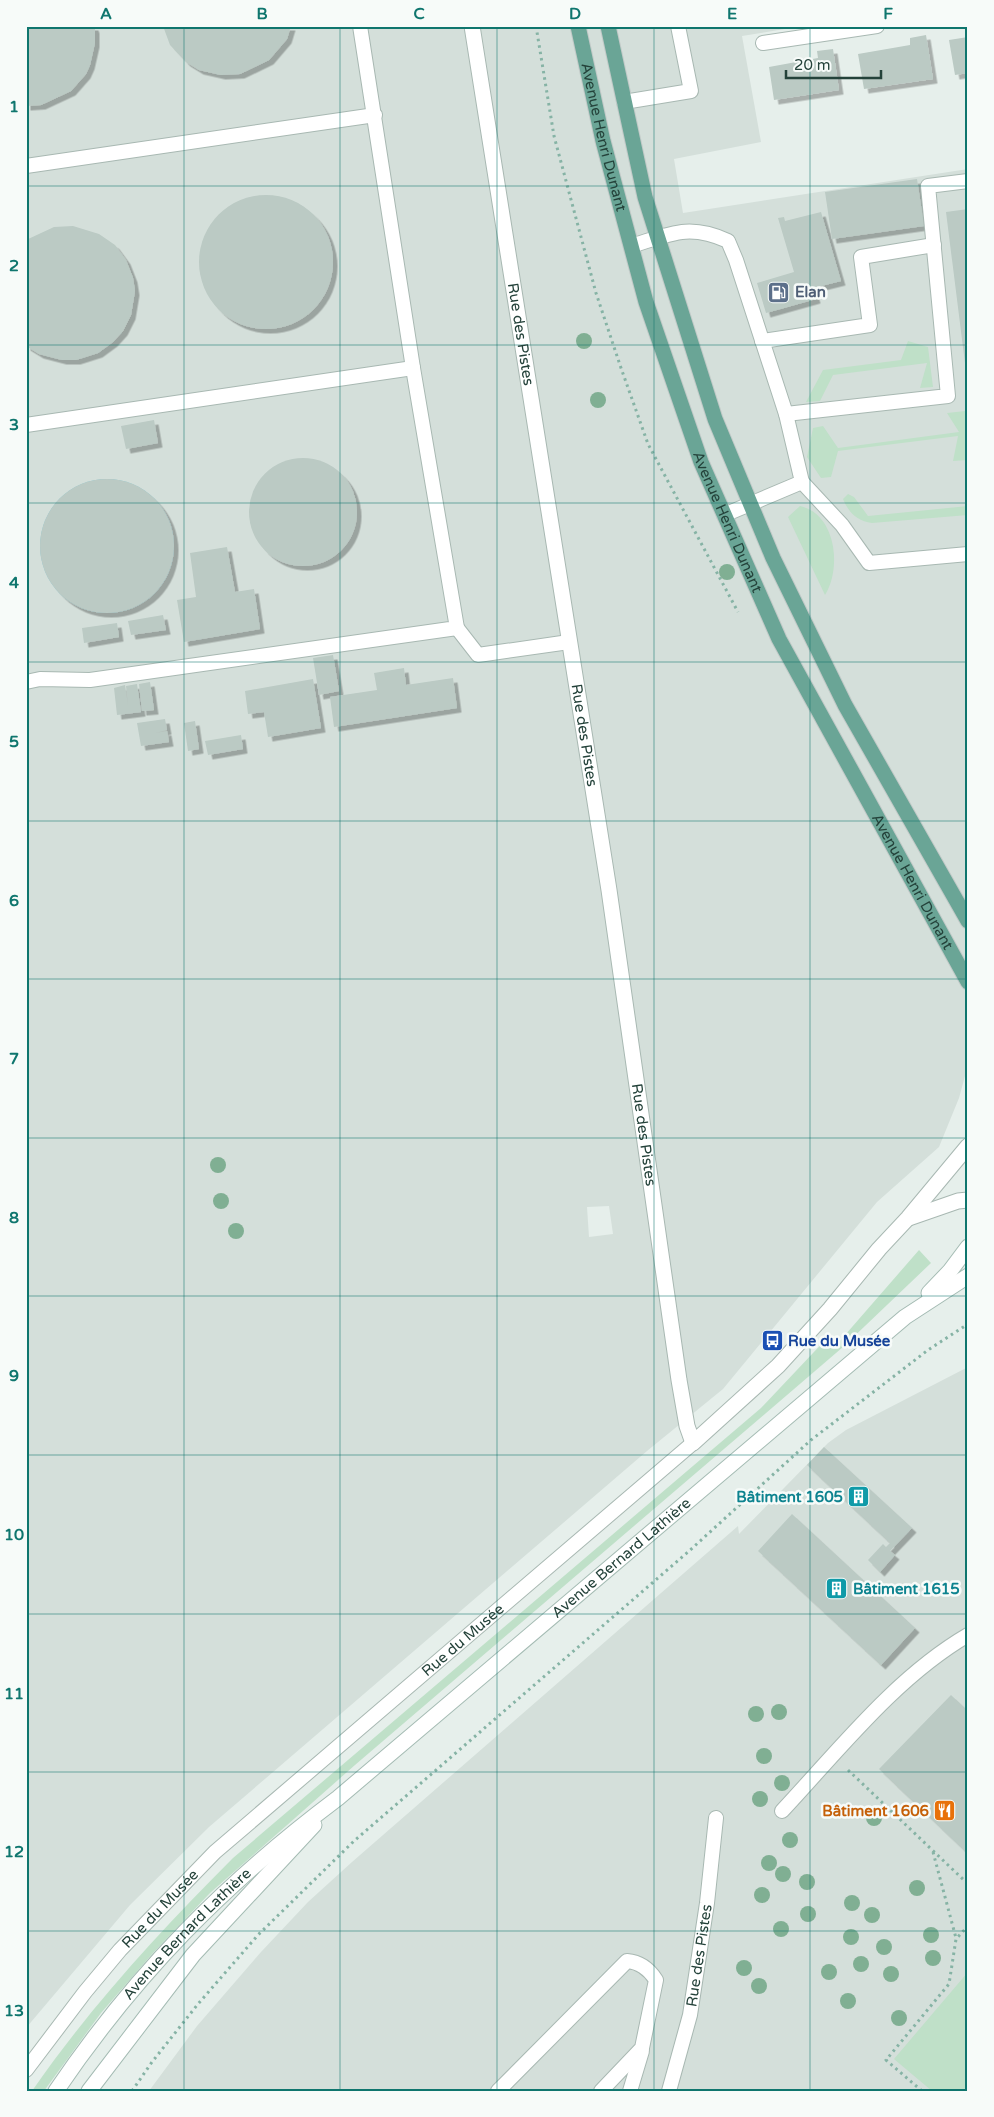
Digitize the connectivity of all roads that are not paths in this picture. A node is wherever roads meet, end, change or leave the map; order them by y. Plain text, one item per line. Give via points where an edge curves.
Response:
1 (360, 26) edge
2 (472, 26) edge
3 (578, 26) edge
4 (608, 26) edge
5 (678, 26) edge
6 (877, 26) edge
7 (762, 43) dead end
8 (624, 102) junction
9 (375, 115) junction
10 (26, 166) edge
11 (968, 181) edge
12 (657, 238) junction
13 (934, 245) junction
14 (631, 246) junction
15 (762, 341) junction
16 (413, 368) junction
17 (786, 414) junction
18 (26, 425) edge
19 (802, 482) junction
20 (750, 504) junction
21 (724, 515) junction
22 (968, 554) edge
23 (457, 628) junction
24 (569, 642) junction
25 (26, 682) edge
26 (968, 921) edge
27 (968, 982) edge
28 (968, 1146) edge
29 (968, 1200) edge
30 (908, 1218) junction
31 (968, 1247) edge
32 (968, 1276) edge
33 (905, 1317) junction
34 (694, 1443) junction
35 (968, 1635) edge
36 (338, 1798) junction
37 (782, 1811) dead end
38 (716, 1818) dead end
39 (642, 2048) junction
40 (26, 2070) edge
41 (56, 2091) edge
42 (89, 2091) edge
43 (498, 2091) edge
44 (601, 2091) edge
45 (630, 2091) edge
46 (669, 2091) edge

1 - 9 lane
2 - 24 street, Rue des Pistes
3 - 14 main road, Avenue Henri Dunant via 592,95
4 - 8 main road, Avenue Henri Dunant
5 - 8 lane via 691,91
6 - 7 lane
8 - 12 main road, Avenue Henri Dunant
9 - 10 lane
9 - 16 lane
11 - 13 lane via 928,186
12 - 14 lane
12 - 15 lane via 687,230 713,234 728,241
12 - 20 main road, Avenue Henri Dunant via 715,419
13 - 15 lane via 861,257 870,325
13 - 17 lane via 948,396
14 - 21 main road, Avenue Henri Dunant via 646,302 700,462
15 - 17 lane
16 - 18 lane
16 - 23 lane
17 - 19 lane
19 - 20 lane
19 - 22 lane via 842,525 869,562
20 - 21 lane
20 - 26 main road, Avenue Henri Dunant via 845,704
21 - 27 main road, Avenue Henri Dunant via 779,639
23 - 24 lane via 478,656
23 - 25 lane via 90,680 40,679
24 - 34 street, Rue des Pistes via 610,899 679,1380 687,1426
28 - 30 street, Rue du Musée
29 - 30 street
30 - 34 street, Rue du Musée via 778,1366
31 - 33 street, Avenue Bernard Lathière
32 - 33 street, Avenue Bernard Lathière
33 - 36 street, Avenue Bernard Lathière
34 - 40 lane, Rue du Musée via 215,1852 120,1950
35 - 37 lane via 946,1648 904,1682
36 - 41 street, Avenue Bernard Lathière via 272,1849 165,1952 122,2001
36 - 42 street, Avenue Bernard Lathière via 193,1955
38 - 46 lane, Rue des Pistes via 690,2015
39 - 43 lane via 656,1980 642,1965 627,1960
39 - 44 lane
39 - 45 lane

